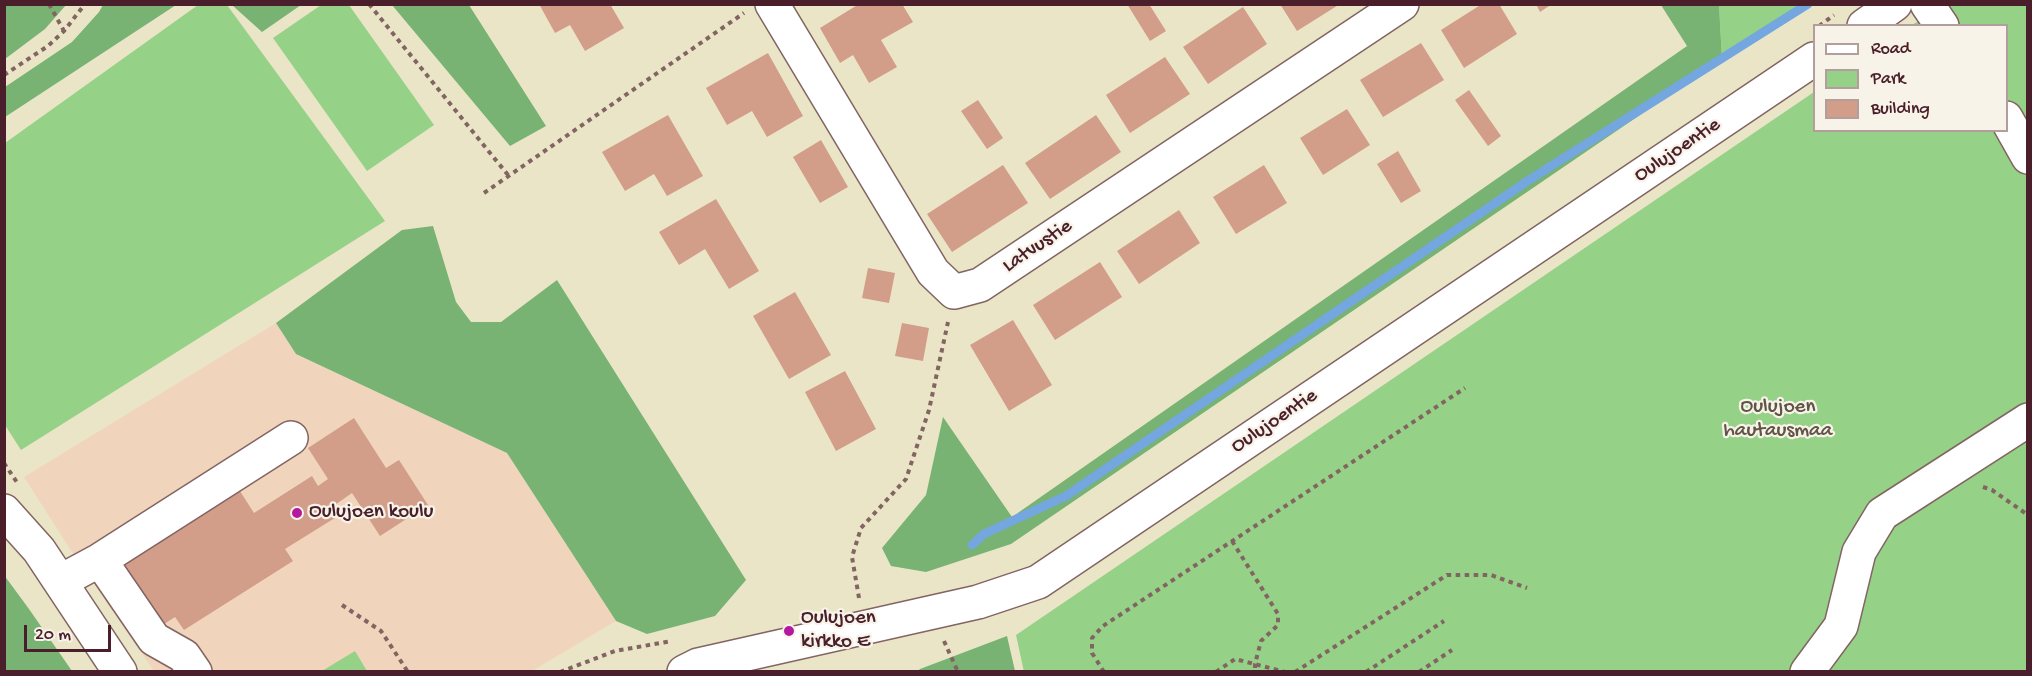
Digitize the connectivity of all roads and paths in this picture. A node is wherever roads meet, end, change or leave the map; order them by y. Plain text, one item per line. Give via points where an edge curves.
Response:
1 (49, 4) edge
2 (85, 4) edge
3 (369, 4) edge
4 (1402, 4) edge
5 (1895, 4) edge
6 (1927, 4) edge
7 (775, 9) edge
8 (1867, 24) edge
9 (1941, 24) edge
10 (64, 32) junction
11 (1813, 60) edge
12 (4, 75) edge
13 (2008, 120) edge
14 (2028, 157) edge
15 (508, 175) junction
16 (484, 193) dead end
17 (954, 292) junction
18 (1465, 388) dead end
19 (2028, 420) edge
20 (291, 438) dead end
21 (1945, 475) junction
22 (4, 511) edge
23 (2028, 515) edge
24 (1232, 541) junction
25 (100, 560) junction
26 (61, 581) junction
27 (1527, 588) dead end
28 (342, 605) dead end
29 (860, 608) dead end
30 (1443, 621) dead end
31 (673, 640) dead end
32 (1452, 650) dead end
33 (1255, 664) junction
34 (120, 672) edge
35 (195, 672) edge
36 (408, 672) edge
37 (560, 672) edge
38 (684, 672) edge
39 (1104, 672) edge
40 (1216, 672) edge
41 (1255, 672) edge
42 (1285, 672) edge
43 (1295, 672) edge
44 (1366, 672) edge
45 (1419, 672) edge
46 (1807, 672) edge

1 - 10 path
2 - 10 path
3 - 15 path
4 - 17 street, Latvustie via 980,285
5 - 8 street
6 - 9 street
7 - 15 path via 761,16 748,10
7 - 17 street via 933,272
10 - 12 path
11 - 38 street, Oulujoentie via 1038,582 978,602 698,665
13 - 14 street
15 - 16 path
17 - 29 path via 929,410 906,479 861,528 852,557
18 - 24 path
19 - 21 street
20 - 25 street
21 - 23 path via 1992,490
21 - 46 street via 1882,514 1859,552 1841,626
22 - 26 street
24 - 33 path via 1278,614 1278,625 1261,641
24 - 39 path via 1103,626 1092,638 1092,653
25 - 26 street
25 - 35 street via 154,639 184,656
26 - 34 street
27 - 43 path via 1491,575 1448,575
28 - 36 path via 381,631
30 - 44 path
31 - 37 path via 615,651
32 - 45 path
33 - 40 path via 1234,659
33 - 41 path
33 - 42 path

